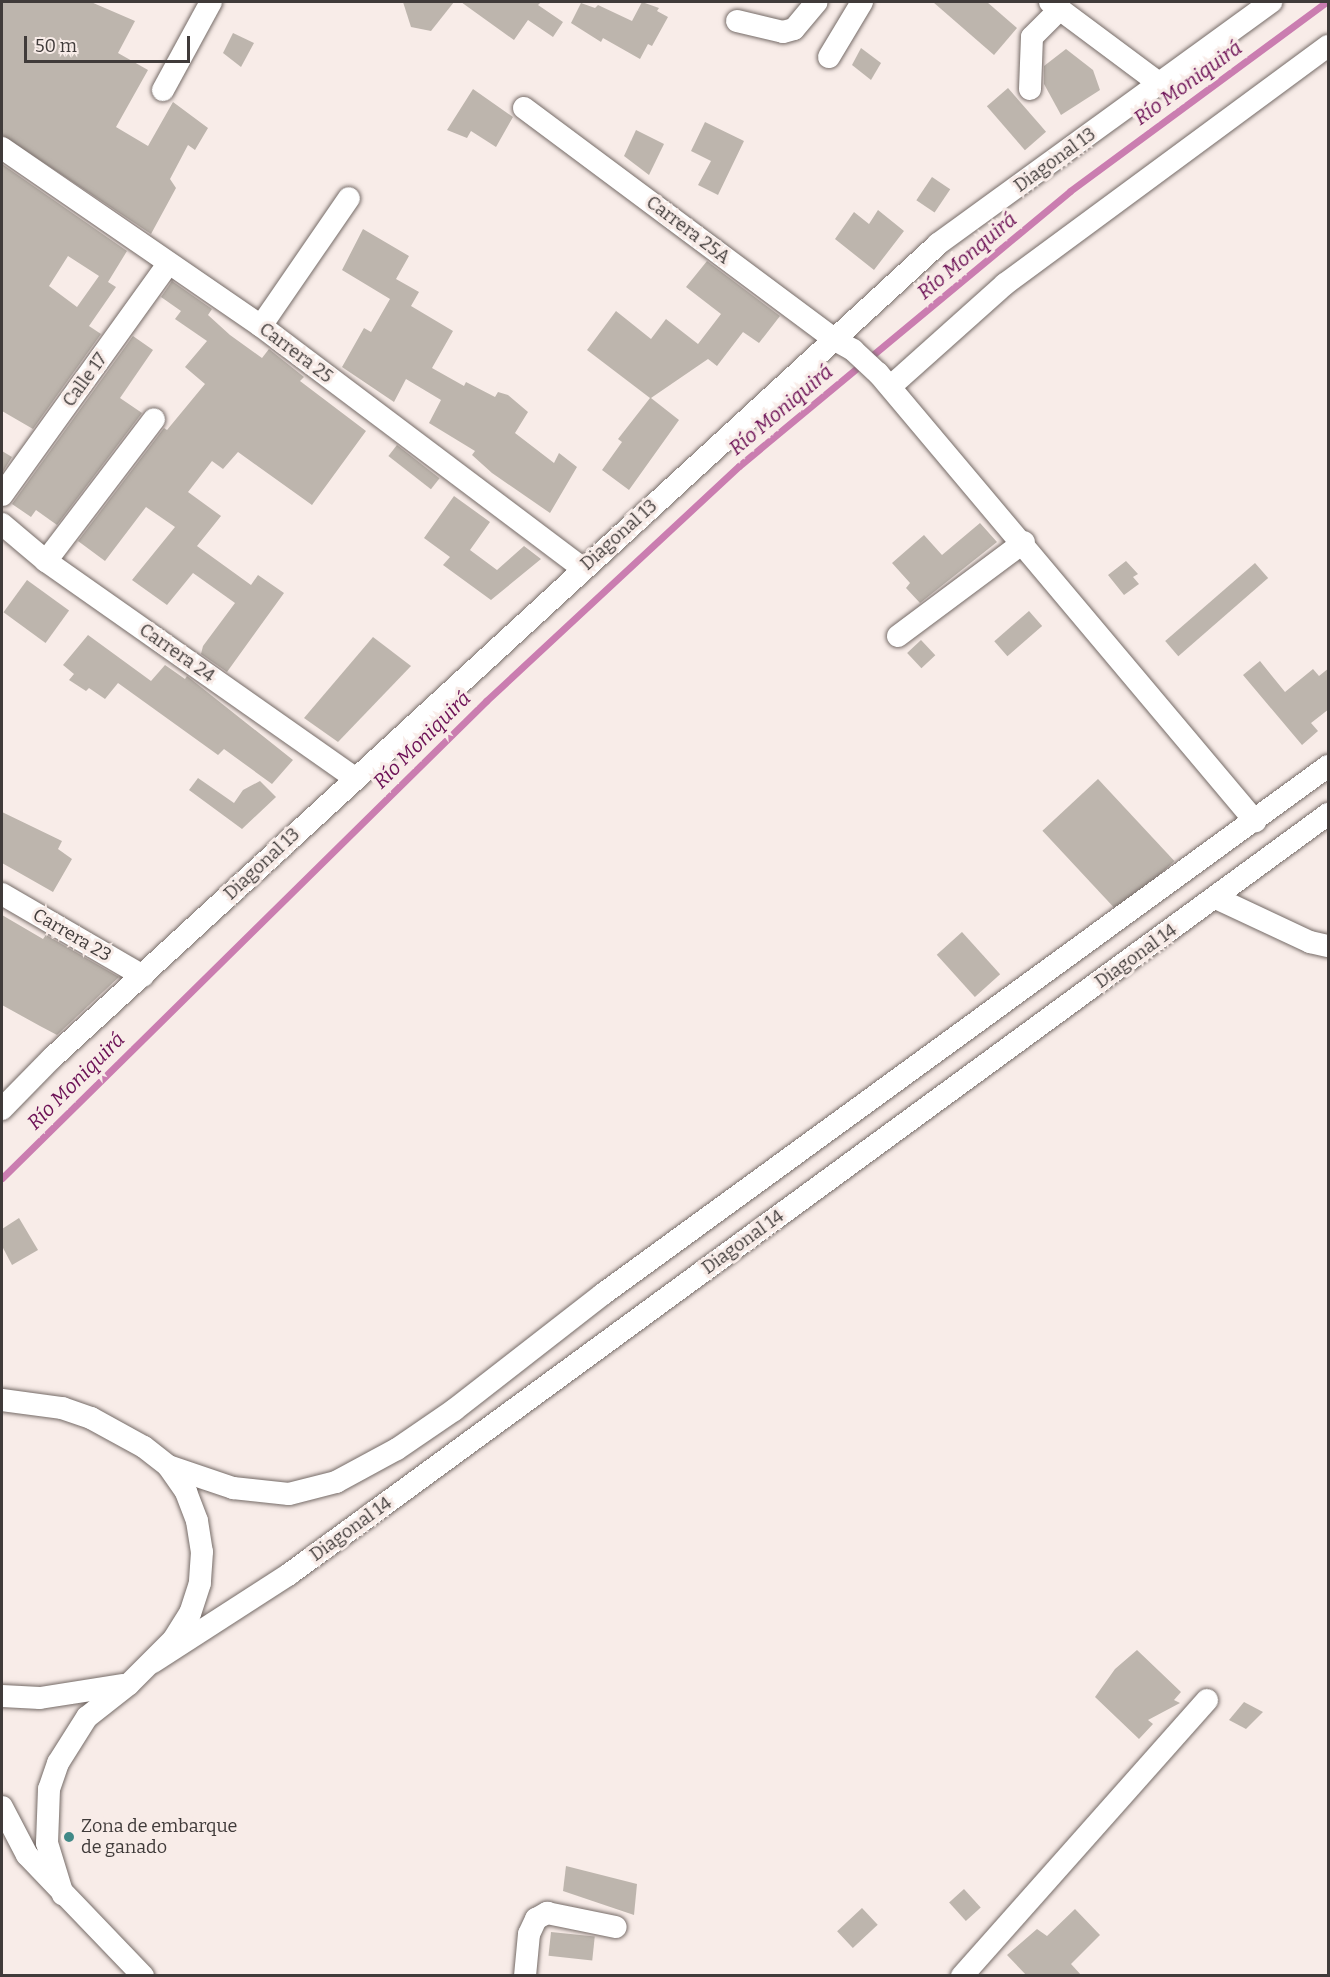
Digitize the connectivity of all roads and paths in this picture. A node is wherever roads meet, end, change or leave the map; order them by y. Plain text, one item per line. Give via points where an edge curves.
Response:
1 (211, 2) edge
2 (817, 2) edge
3 (862, 2) edge
4 (1270, 2) edge
5 (1055, 5) edge
6 (737, 21) dead end
7 (1329, 46) edge
8 (829, 57) dead end
9 (1160, 84) junction
10 (1029, 89) dead end
11 (163, 90) dead end
12 (525, 108) dead end
13 (2, 148) edge
14 (349, 198) dead end
15 (168, 264) junction
16 (261, 326) junction
17 (844, 345) junction
18 (885, 379) junction
19 (154, 419) dead end
20 (2, 495) edge
21 (2, 524) edge
22 (1024, 542) junction
23 (46, 561) junction
24 (582, 568) junction
25 (898, 636) dead end
26 (1329, 766) edge
27 (355, 778) junction
28 (1329, 814) edge
29 (1255, 821) junction
30 (2, 894) edge
31 (1216, 898) junction
32 (1329, 946) edge
33 (143, 976) junction
34 (2, 1109) edge
35 (2, 1400) edge
36 (168, 1466) junction
37 (153, 1662) junction
38 (129, 1684) junction
39 (2, 1696) edge
40 (1207, 1700) dead end
41 (2, 1807) edge
42 (63, 1895) junction
43 (616, 1926) dead end
44 (143, 1976) edge
45 (525, 1976) edge
46 (962, 1976) edge

1 - 11 street
2 - 6 street via 805,20 783,32
3 - 8 street
4 - 9 street, Diagonal 13
5 - 9 street
5 - 10 street via 1032,37
7 - 18 street via 1005,284
9 - 17 street, Diagonal 13 via 938,244
12 - 17 street, Carrera 25A
13 - 15 street, Carrera 25
14 - 16 street
15 - 16 street, Carrera 25
15 - 20 street, Calle 17
16 - 24 street, Carrera 25
17 - 18 street, Carrera 25A
17 - 24 street, Diagonal 13
18 - 22 street, Carrera 25A
19 - 23 street
21 - 23 street, Carrera 24
22 - 25 street
22 - 29 street, Carrera 25A
23 - 27 street, Carrera 24
24 - 27 street, Diagonal 13
26 - 29 street
27 - 33 street, Diagonal 13
28 - 31 street, Diagonal 14
29 - 36 street via 603,1294 454,1410 397,1449 336,1482 289,1494 233,1488
30 - 33 street, Carrera 23
31 - 32 street via 1310,942
31 - 37 street, Diagonal 14 via 288,1575
33 - 34 street, Diagonal 13
35 - 36 street via 33,1402 91,1418 136,1442
36 - 37 street via 190,1502 202,1552 200,1583 190,1613
37 - 38 street
38 - 39 street via 40,1698
38 - 42 street via 106,1699 81,1724 58,1763 50,1789 47,1843
40 - 46 street
41 - 42 street via 27,1855
42 - 44 street
43 - 45 street via 547,1913 536,1919 529,1934

